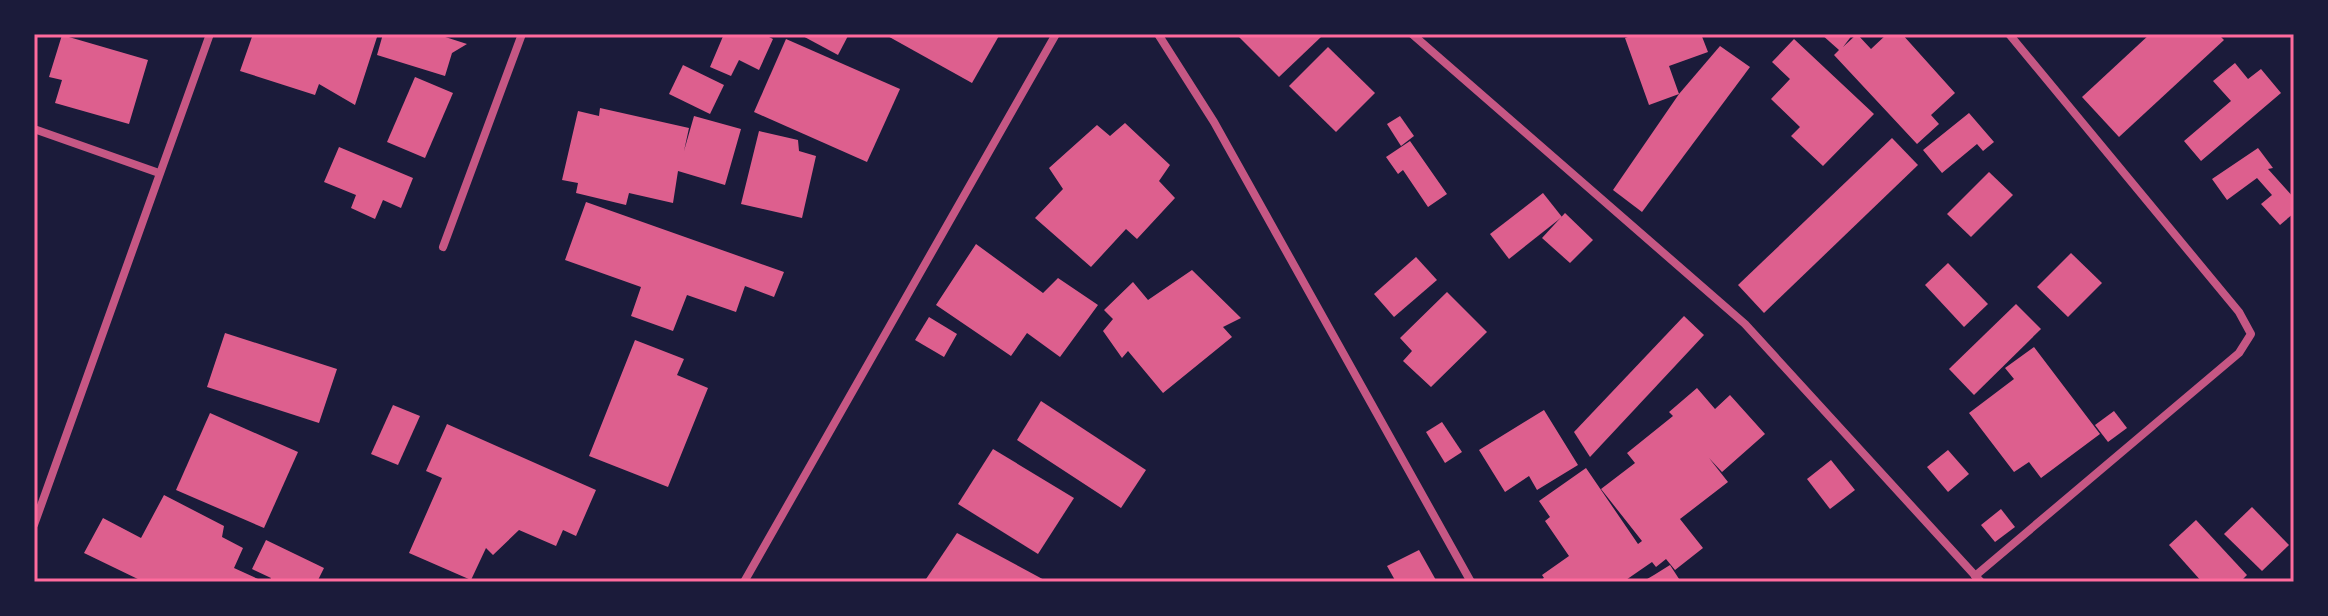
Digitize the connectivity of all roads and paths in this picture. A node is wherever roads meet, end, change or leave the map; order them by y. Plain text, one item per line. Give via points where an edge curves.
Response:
1 (210, 34) edge
2 (522, 34) edge
3 (1056, 34) edge
4 (1158, 34) edge
5 (1412, 34) edge
6 (2009, 34) edge
7 (34, 129) edge
8 (159, 173) junction
9 (443, 247) dead end
10 (34, 525) edge
11 (1978, 579) edge
12 (744, 582) edge
13 (1471, 582) edge

1 - 8 street
2 - 9 street
3 - 12 street
4 - 13 street via 1214,122
5 - 11 street via 1745,324
6 - 11 street via 2229,300 2251,334 2239,353
7 - 8 street
8 - 10 street

